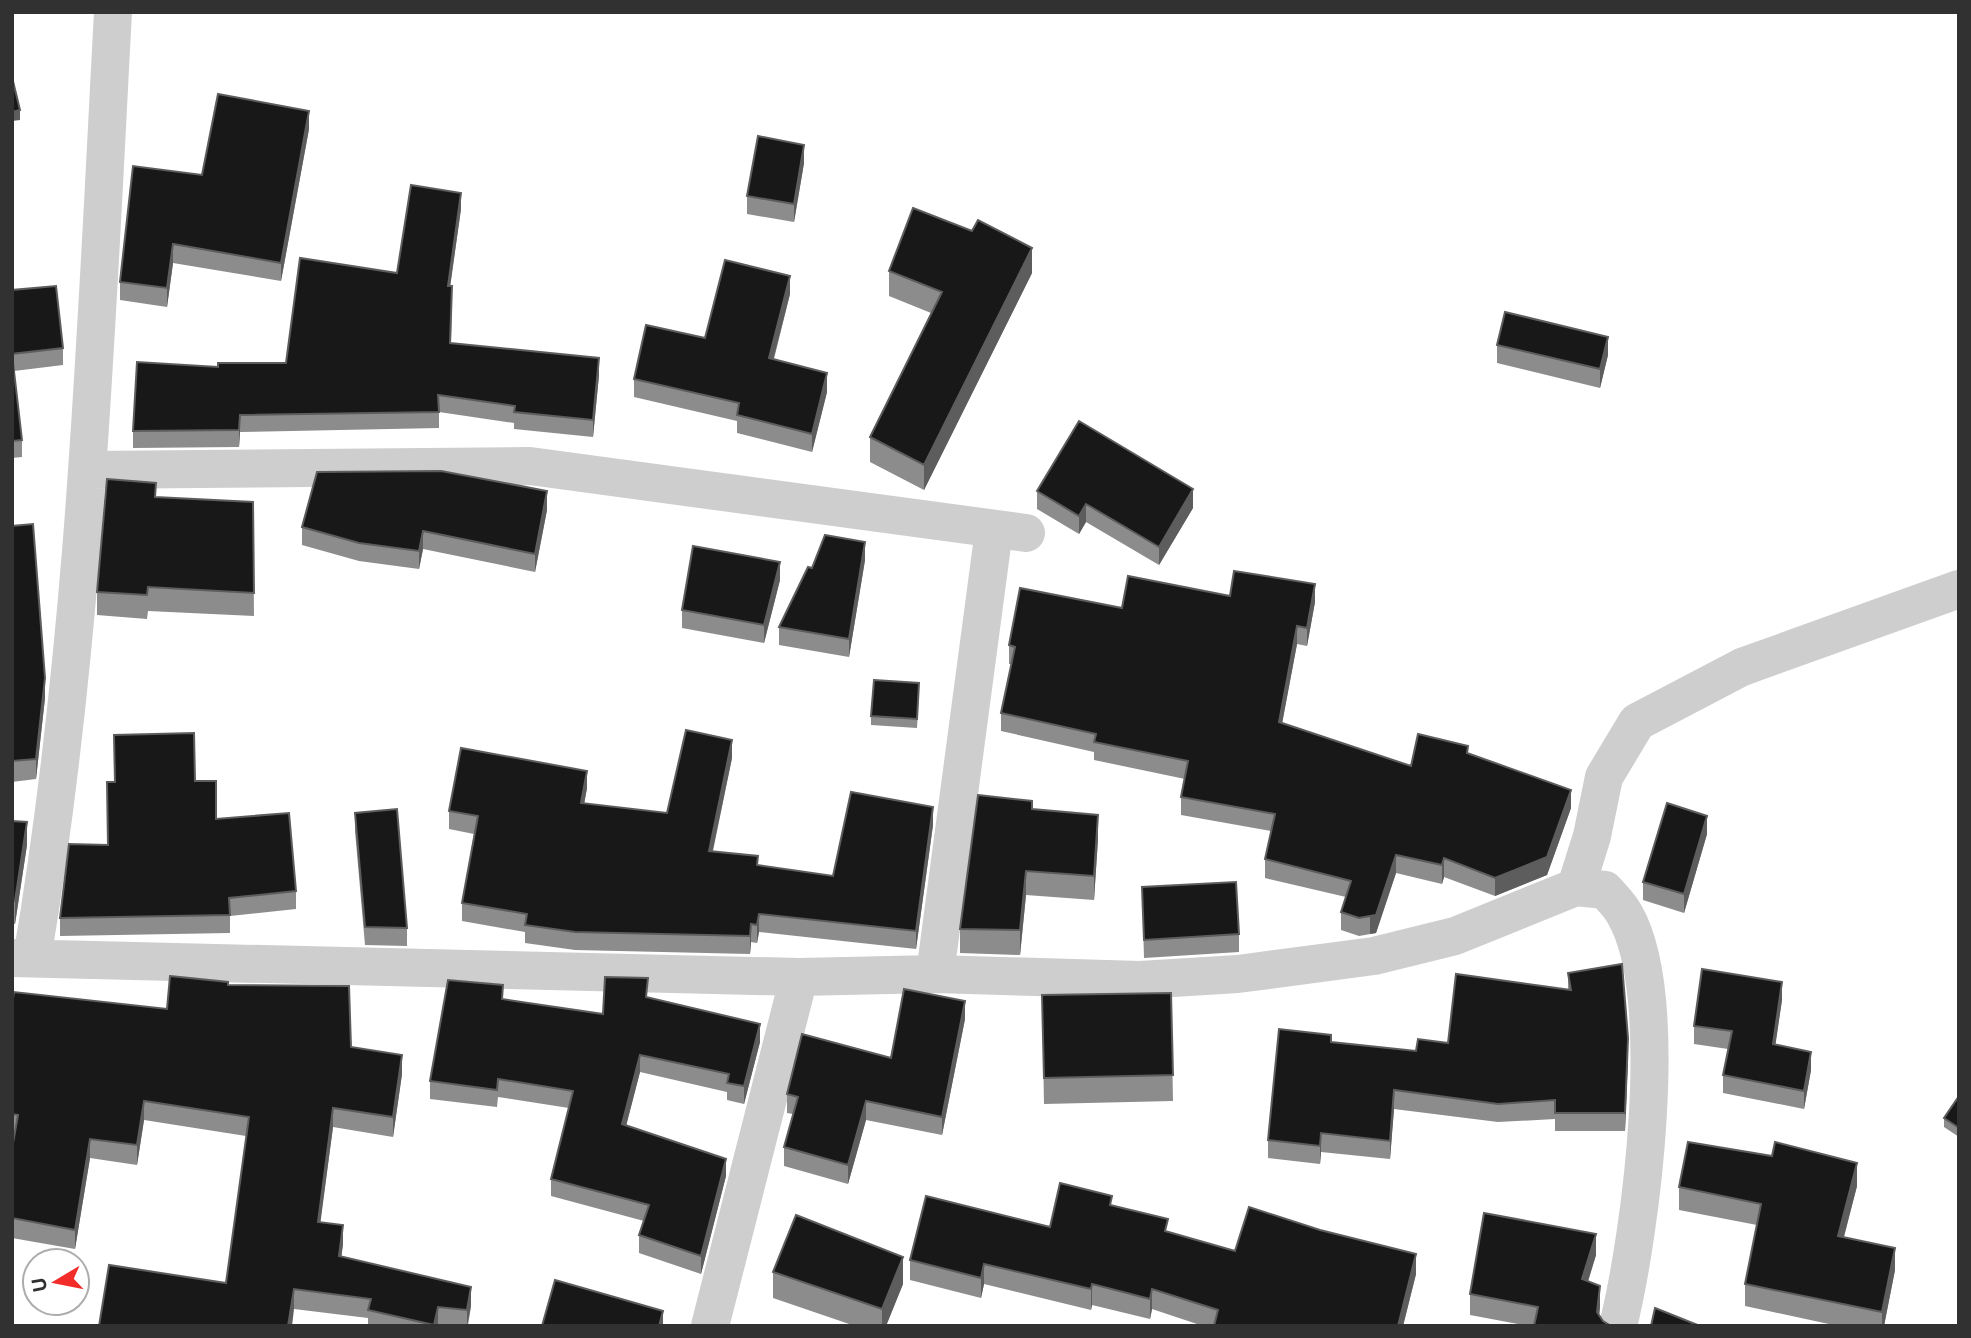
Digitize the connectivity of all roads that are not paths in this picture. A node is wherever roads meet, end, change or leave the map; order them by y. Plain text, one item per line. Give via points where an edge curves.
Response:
1 (113, 12) edge
2 (89, 470) junction
3 (1959, 589) edge
4 (1576, 887) junction
5 (22, 958) edge
6 (935, 974) junction
7 (799, 977) junction
8 (710, 1326) edge
9 (1618, 1326) edge

1 - 2 street
2 - 5 street via 55,825
2 - 6 street via 530,466 1010,532
3 - 4 street via 1742,667 1637,722 1604,778
4 - 6 street via 1455,936 1374,956 1238,974 1140,980
4 - 9 street via 1605,890 1626,916 1638,949 1650,1015 1645,1152
5 - 7 street
6 - 7 street
7 - 8 street

